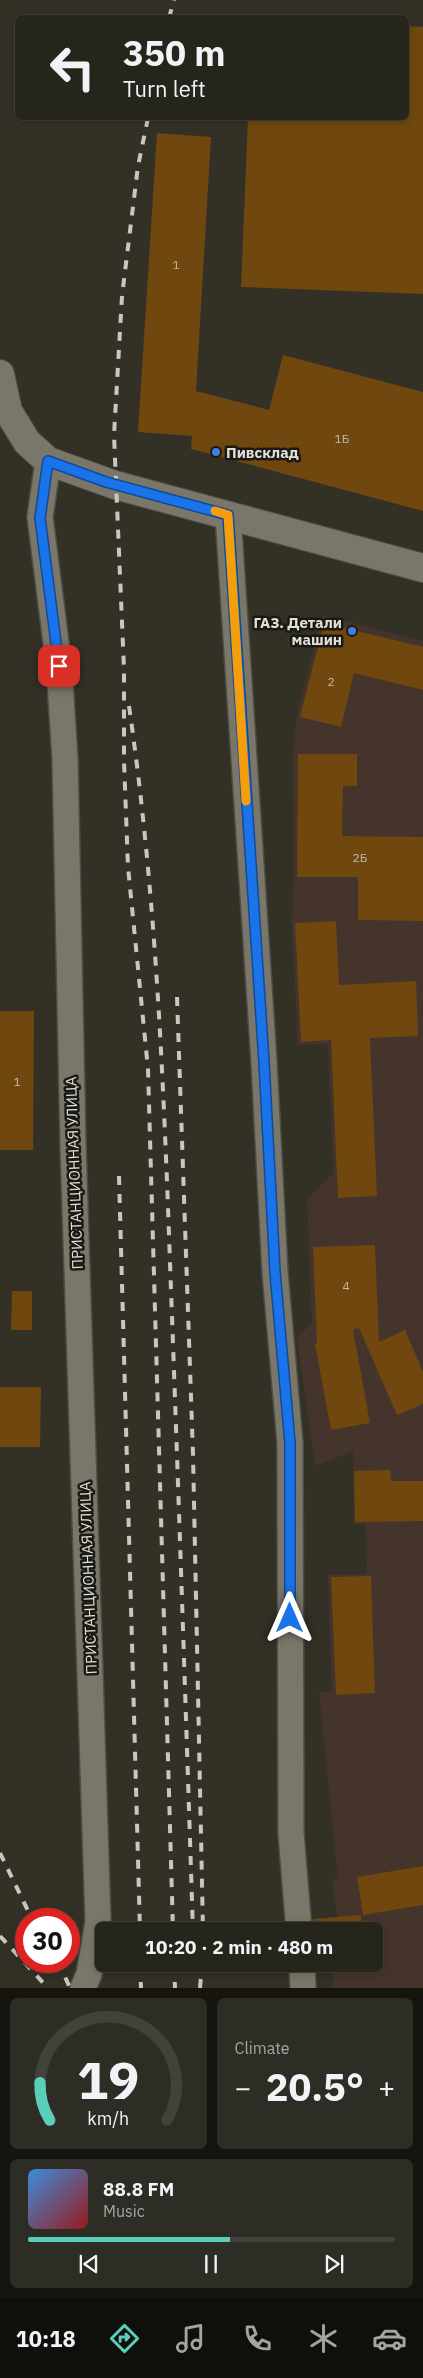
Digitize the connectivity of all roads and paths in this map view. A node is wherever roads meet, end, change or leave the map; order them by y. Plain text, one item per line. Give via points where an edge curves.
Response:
1 (0, 374) edge
2 (48, 461) junction
3 (228, 515) junction
4 (423, 568) edge
5 (299, 1922) edge
6 (303, 1972) edge
7 (84, 1988) edge
8 (304, 1988) edge

1 - 2 main road via 8,411 27,442
2 - 3 main road via 106,482
2 - 7 street, ПРИСТАНЦИОННАЯ УЛИЦА via 40,518 59,666 65,759 73,1144 98,1922
3 - 4 main road
3 - 5 street via 275,1272 290,1443 291,1833
6 - 8 street

